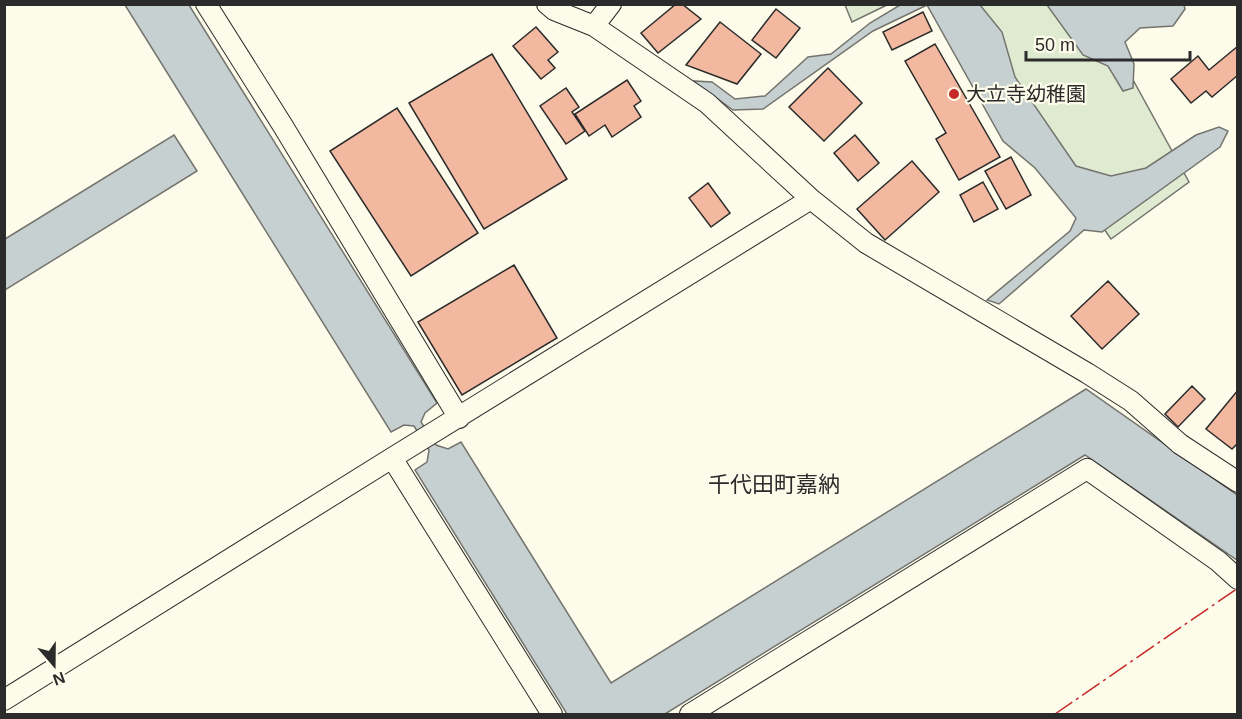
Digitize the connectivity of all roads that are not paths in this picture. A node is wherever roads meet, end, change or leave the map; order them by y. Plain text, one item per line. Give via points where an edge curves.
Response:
1 (206, 4) edge
2 (547, 4) edge
3 (611, 4) edge
4 (594, 26) junction
5 (811, 199) junction
6 (459, 418) junction
7 (392, 458) junction
8 (1238, 482) edge
9 (1238, 579) edge
10 (4, 700) edge
11 (552, 714) edge
12 (690, 714) edge

1 - 6 street
2 - 4 street
3 - 4 street
4 - 5 street via 707,103
5 - 6 street
5 - 8 street via 866,243 1114,390 1180,444
6 - 7 street
7 - 10 street
7 - 11 street
9 - 12 street via 1087,469

